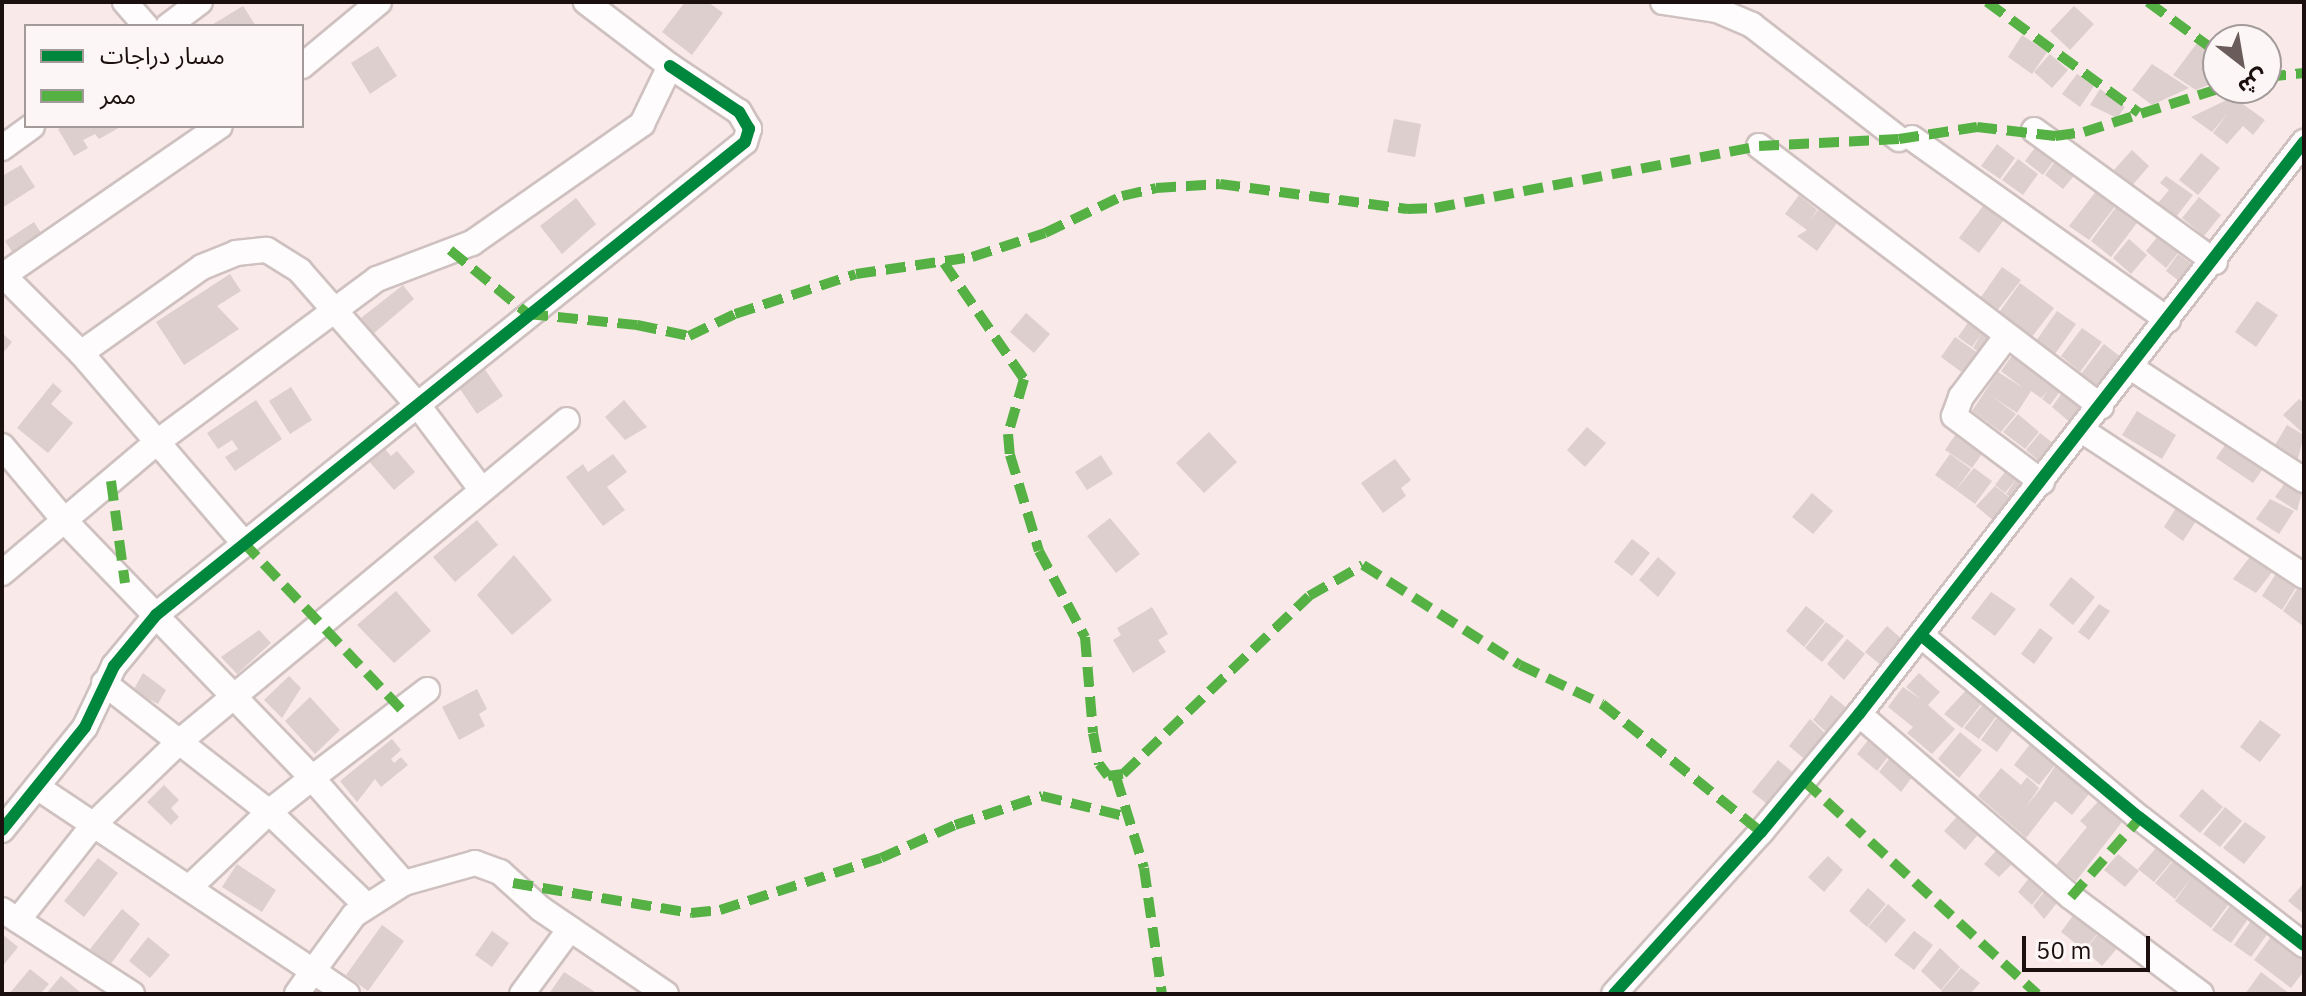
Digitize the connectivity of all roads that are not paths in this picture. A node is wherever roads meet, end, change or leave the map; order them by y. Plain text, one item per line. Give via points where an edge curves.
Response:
1 (125, 2) edge
2 (200, 2) edge
3 (379, 2) edge
4 (586, 2) edge
5 (1663, 2) edge
6 (144, 24) edge
7 (171, 24) edge
8 (304, 64) edge
9 (670, 66) junction
10 (29, 128) edge
11 (212, 128) edge
12 (2034, 130) dead end
13 (186, 135) edge
14 (2304, 142) edge
15 (1759, 146) dead end
16 (2, 148) edge
17 (2297, 169) edge
18 (2215, 262) junction
19 (3, 274) edge
20 (334, 313) junction
21 (2168, 320) junction
22 (2006, 337) junction
23 (81, 353) junction
24 (2132, 368) junction
25 (417, 404) junction
26 (2101, 407) junction
27 (567, 420) dead end
28 (2083, 431) junction
29 (156, 443) junction
30 (2, 446) edge
31 (2304, 480) edge
32 (2042, 482) junction
33 (481, 489) junction
34 (64, 520) junction
35 (243, 542) junction
36 (2, 573) edge
37 (2304, 576) edge
38 (156, 615) junction
39 (1922, 636) junction
40 (104, 683) junction
41 (427, 690) dead end
42 (234, 695) junction
43 (1859, 714) junction
44 (179, 742) junction
45 (312, 778) junction
46 (37, 787) junction
47 (269, 812) junction
48 (94, 824) junction
49 (2, 830) edge
50 (404, 883) junction
51 (190, 887) junction
52 (365, 904) junction
53 (10, 915) edge
54 (570, 929) junction
55 (2304, 945) edge
56 (313, 971) junction
57 (132, 994) edge
58 (297, 994) edge
59 (347, 994) edge
60 (522, 994) edge
61 (666, 994) edge
62 (1614, 994) edge
63 (2201, 994) edge

1 - 6 street
2 - 7 street
3 - 8 street
4 - 9 street
5 - 21 street via 1717,10 1752,25
9 - 20 street via 649,115 630,133 472,243 403,265
9 - 25 street via 739,112 749,129 745,142
10 - 16 street
11 - 13 street
12 - 18 street
13 - 19 street
14 - 17 street
15 - 22 street
17 - 18 street
18 - 21 street
19 - 23 street
20 - 23 street via 282,255 267,250 236,253 202,267
20 - 25 street
20 - 29 street
21 - 24 street
22 - 26 street
22 - 32 street via 1961,397 1954,416
23 - 29 street
24 - 26 street
24 - 31 street
25 - 33 street
25 - 35 street
26 - 28 street
27 - 33 street
28 - 32 street
28 - 37 street
29 - 34 street
29 - 35 street
30 - 34 street
32 - 39 street
33 - 42 street
34 - 36 street
34 - 38 street
35 - 38 street
38 - 40 street
38 - 42 street
39 - 43 street
39 - 55 street via 2140,818
40 - 44 street
40 - 46 street via 85,727
41 - 45 street
42 - 44 street
42 - 45 street
43 - 62 street
43 - 63 street via 2071,897
44 - 47 street
44 - 48 street
45 - 47 street
45 - 50 street
46 - 48 street
46 - 49 street
47 - 51 street
47 - 52 street
48 - 51 street
48 - 53 street
50 - 52 street
50 - 54 street via 485,863
51 - 56 street
52 - 56 street
53 - 57 street
54 - 60 street
54 - 61 street
56 - 58 street
56 - 59 street

